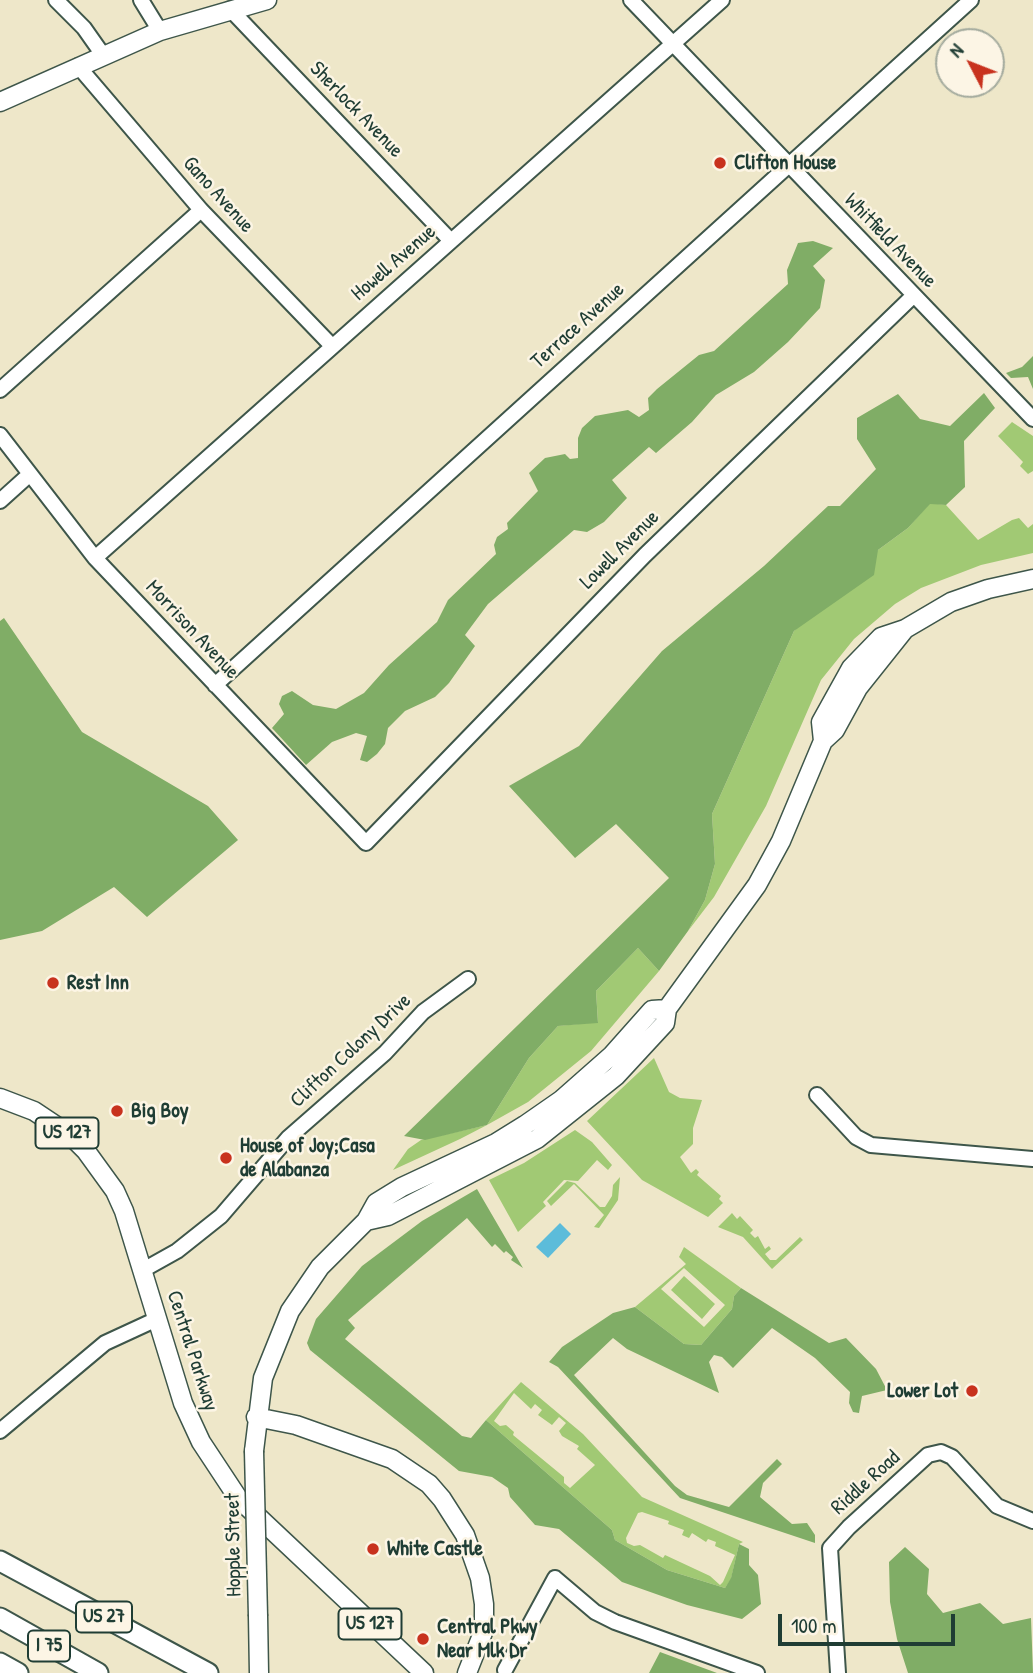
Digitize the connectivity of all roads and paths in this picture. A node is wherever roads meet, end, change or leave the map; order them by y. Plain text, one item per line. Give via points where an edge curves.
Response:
1 (56, 0) edge
2 (141, 0) edge
3 (267, 0) edge
4 (631, 0) edge
5 (722, 0) edge
6 (971, 0) edge
7 (230, 9) junction
8 (160, 30) junction
9 (674, 42) junction
10 (103, 55) junction
11 (78, 66) junction
12 (0, 102) edge
13 (788, 164) junction
14 (201, 210) junction
15 (452, 241) junction
16 (913, 296) junction
17 (332, 346) junction
18 (0, 390) edge
19 (1033, 419) edge
20 (0, 435) edge
21 (30, 474) junction
22 (0, 500) edge
23 (95, 558) junction
24 (1033, 579) edge
25 (215, 685) junction
26 (366, 843) joint
27 (468, 979) dead end
28 (817, 1095) dead end
29 (0, 1098) edge
30 (1033, 1159) edge
31 (142, 1270) junction
32 (157, 1319) junction
33 (256, 1417) junction
34 (0, 1431) edge
35 (1033, 1521) edge
36 (0, 1561) edge
37 (0, 1618) edge
38 (0, 1663) edge
39 (505, 1670) dead end
40 (18, 1673) edge
41 (98, 1673) edge
42 (208, 1673) edge
43 (259, 1673) edge
44 (424, 1673) edge
45 (467, 1673) edge
46 (757, 1673) edge
47 (838, 1673) edge

1 - 10 street
2 - 8 street
3 - 7 main road
4 - 9 street, Whitfield Avenue
5 - 9 street, Howell Avenue
6 - 13 street, Terrace Avenue
7 - 8 main road
7 - 15 street, Sherlock Avenue
8 - 10 main road
9 - 13 street, Whitfield Avenue
9 - 15 street, Howell Avenue
10 - 11 main road
11 - 12 main road
11 - 14 street, Gano Avenue
13 - 16 street, Whitfield Avenue
13 - 25 street, Terrace Avenue
14 - 17 street, Gano Avenue
14 - 18 street
15 - 17 street, Howell Avenue
16 - 19 street, Whitfield Avenue
16 - 26 street, Lowell Avenue via 638,562
17 - 23 street, Howell Avenue
20 - 21 street, Morrison Avenue
21 - 22 street
21 - 23 street, Morrison Avenue
23 - 25 street, Morrison Avenue
24 - 33 main road, Hopple Street via 951,602 905,629 881,637 851,668 821,722 823,741 770,862 667,1009 652,1010 612,1055 561,1101 496,1143 376,1203 366,1221 336,1248 295,1301 266,1369
25 - 26 street, Morrison Avenue
27 - 31 street, Clifton Colony Drive via 424,1012 385,1053 288,1138 221,1216 177,1251
28 - 30 street via 856,1137 871,1145
29 - 31 main road, Central Parkway / US 127 via 53,1122 86,1151 115,1191
31 - 32 main road, Central Parkway / US 127
32 - 34 street via 104,1343
32 - 44 main road, Central Parkway / US 127 via 188,1416 238,1498
33 - 43 main road, Hopple Street, bridge
33 - 45 main road via 296,1425 392,1459 429,1484 442,1499 465,1535 482,1591 484,1630
35 - 47 street, Riddle Road via 997,1506 952,1457 941,1452 928,1455 831,1548
36 - 42 highway, US 27
37 - 41 highway, I 75
38 - 40 highway, I 75
39 - 46 street via 555,1578 595,1612 615,1622

